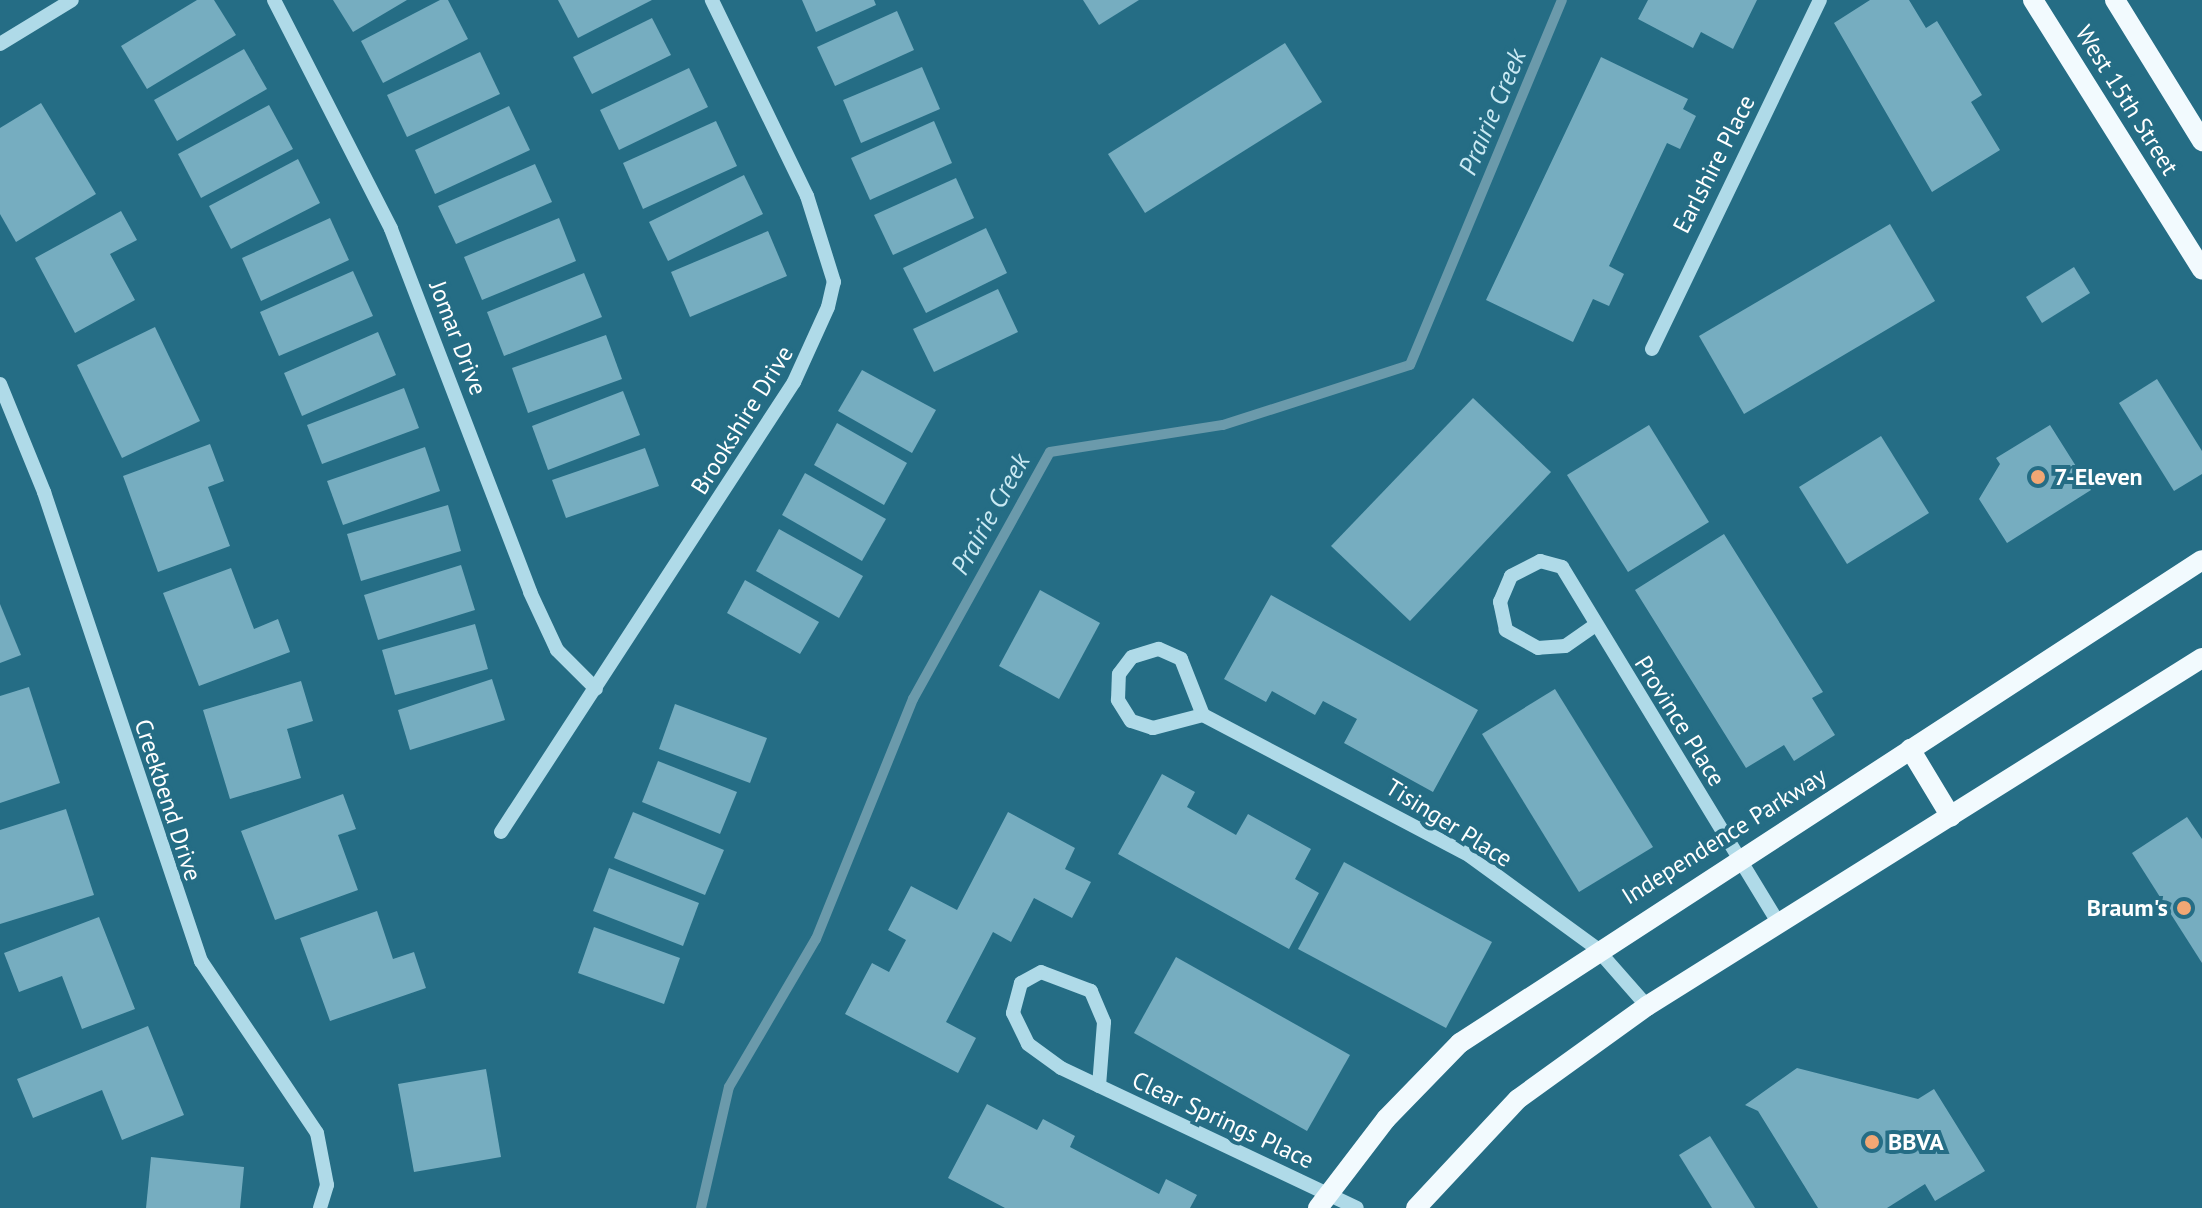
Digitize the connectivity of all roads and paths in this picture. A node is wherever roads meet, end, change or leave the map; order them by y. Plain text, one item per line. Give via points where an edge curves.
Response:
1 (72, 0) edge
2 (274, 0) edge
3 (712, 0) edge
4 (1820, 0) edge
5 (2033, 0) edge
6 (2115, 0) edge
7 (52, 5) edge
8 (0, 44) edge
9 (2202, 141) edge
10 (2202, 269) edge
11 (1652, 349) dead end
12 (0, 384) edge
13 (2202, 560) edge
14 (1594, 626) junction
15 (2202, 658) edge
16 (596, 689) junction
17 (1203, 715) junction
18 (1910, 749) junction
19 (1951, 817) junction
20 (501, 832) dead end
21 (1741, 857) junction
22 (1778, 922) junction
23 (1596, 948) junction
24 (1647, 1006) junction
25 (1099, 1086) junction
26 (1323, 1201) edge
27 (320, 1208) edge
28 (1357, 1208) edge
29 (1416, 1208) edge

1 - 7 street
2 - 16 street, Jomar Drive via 391,229 557,650
3 - 16 street, Brookshire Drive via 807,196 834,282 794,382
4 - 11 street, Earlshire Place
5 - 10 main road, West 15th Street
6 - 9 main road, West 15th Street
7 - 8 street
12 - 27 street, Creekbend Drive via 44,492 201,961 317,1133 327,1185
13 - 18 main road, Independence Parkway
14 - 14 street, Province Place via 1565,646 1538,648 1506,630 1500,602 1511,576 1540,561 1562,567 1581,589
14 - 21 street, Province Place
15 - 19 main road
16 - 20 street, Brookshire Drive
17 - 17 street via 1195,684 1170,654 1159,649 1132,657 1119,674 1118,700 1131,721 1153,728
17 - 23 street, Tisinger Place via 1446,842
18 - 19 main road
18 - 21 main road, Independence Parkway
19 - 22 main road
21 - 22 street, Province Place
21 - 23 main road, Independence Parkway
22 - 24 main road
23 - 24 street, Tisinger Place
23 - 26 main road, Independence Parkway via 1460,1043 1386,1119
24 - 29 main road via 1518,1099
25 - 25 street, Clear Springs Place via 1028,1044 1013,1013 1021,983 1041,972 1091,991 1104,1022
25 - 26 street, Clear Springs Place
26 - 28 street, Clear Springs Place

